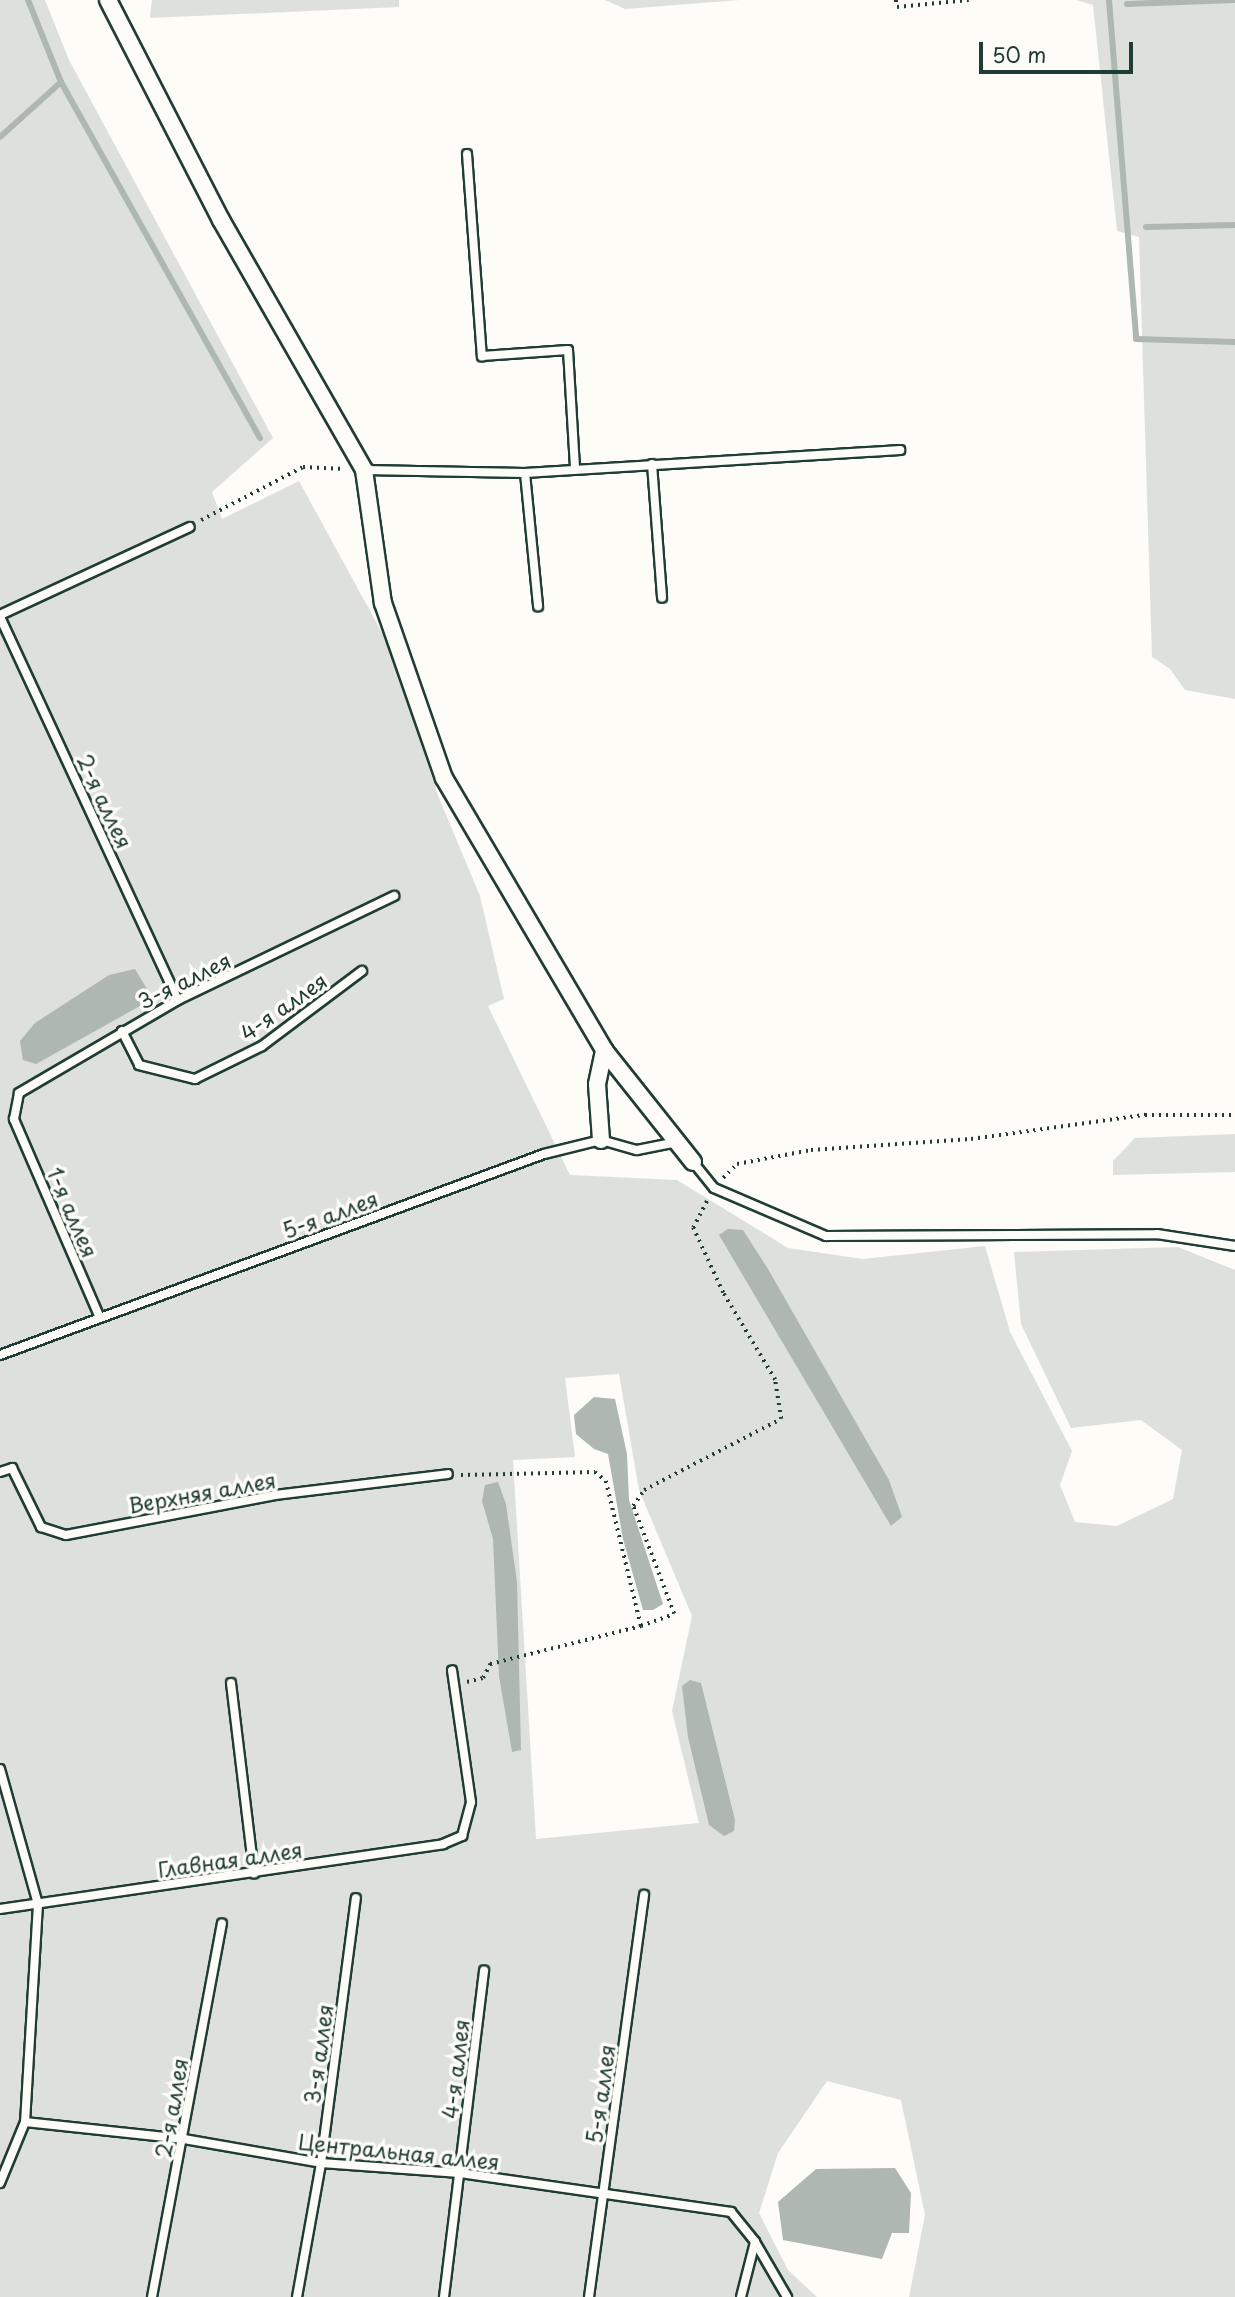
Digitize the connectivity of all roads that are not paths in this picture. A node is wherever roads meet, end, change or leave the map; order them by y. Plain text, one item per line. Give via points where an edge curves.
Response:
1 (108, 0) edge
2 (467, 154) dead end
3 (900, 450) dead end
4 (652, 464) junction
5 (575, 468) junction
6 (364, 470) junction
7 (525, 473) junction
8 (190, 527) road end
9 (662, 598) dead end
10 (538, 606) dead end
11 (0, 616) edge
12 (394, 896) dead end
13 (362, 971) dead end
14 (178, 1000) junction
15 (122, 1031) junction
16 (604, 1050) junction
17 (14, 1119) joint
18 (601, 1140) junction
19 (677, 1142) junction
20 (693, 1162) joint
21 (1235, 1246) edge
22 (100, 1318) junction
23 (0, 1355) edge
24 (0, 1472) edge
25 (448, 1474) road end
26 (452, 1670) dead end
27 (231, 1683) dead end
28 (2, 1775) edge
29 (254, 1874) junction
30 (644, 1895) dead end
31 (356, 1898) dead end
32 (38, 1904) junction
33 (0, 1909) edge
34 (222, 1924) dead end
35 (484, 1970) dead end
36 (26, 2122) junction
37 (184, 2138) junction
38 (321, 2163) junction
39 (460, 2173) junction
40 (0, 2183) edge
41 (605, 2192) junction
42 (755, 2242) junction
43 (152, 2297) edge
44 (297, 2297) edge
45 (444, 2297) edge
46 (589, 2297) edge
47 (741, 2297) edge
48 (787, 2297) edge

1 - 6 street via 221,220
2 - 5 lane via 482,356 568,350
3 - 4 lane
4 - 5 lane
4 - 9 lane
5 - 7 lane
6 - 7 lane
6 - 16 street via 383,603 444,778
7 - 10 lane
8 - 11 lane
11 - 14 lane, 2-я аллея
12 - 14 lane, 3-я аллея
13 - 15 lane, 4-я аллея via 262,1046 195,1079 139,1065
14 - 15 lane, 3-я аллея
15 - 17 lane, 3-я аллея via 19,1093
16 - 18 street via 597,1084
16 - 19 street
17 - 22 lane, 1-я аллея
18 - 19 lane, 5-я аллея via 637,1150
18 - 22 lane, 5-я аллея via 544,1154
19 - 20 street
20 - 21 lane via 714,1188 825,1236 1157,1234
22 - 23 lane, 5-я аллея
24 - 25 lane, Верхняя аллея via 12,1468 41,1527 66,1535 275,1495
26 - 29 lane, Главная аллея via 471,1802 463,1836 443,1844
27 - 29 lane
28 - 32 lane
29 - 32 lane, Главная аллея
30 - 41 lane, 5-я аллея
31 - 38 lane, 3-я аллея
32 - 33 lane, Главная аллея
32 - 36 lane
34 - 37 lane, 2-я аллея
35 - 39 lane, 4-я аллея
36 - 37 lane, Центральная аллея
36 - 40 lane
37 - 38 lane, Центральная аллея
37 - 43 lane, 2-я аллея
38 - 39 lane, Центральная аллея
38 - 44 lane, 3-я аллея
39 - 41 lane, Центральная аллея
39 - 45 lane, 4-я аллея
41 - 42 lane, Центральная аллея via 731,2212
41 - 46 lane, 5-я аллея
42 - 47 lane
42 - 48 lane, Центральная аллея

